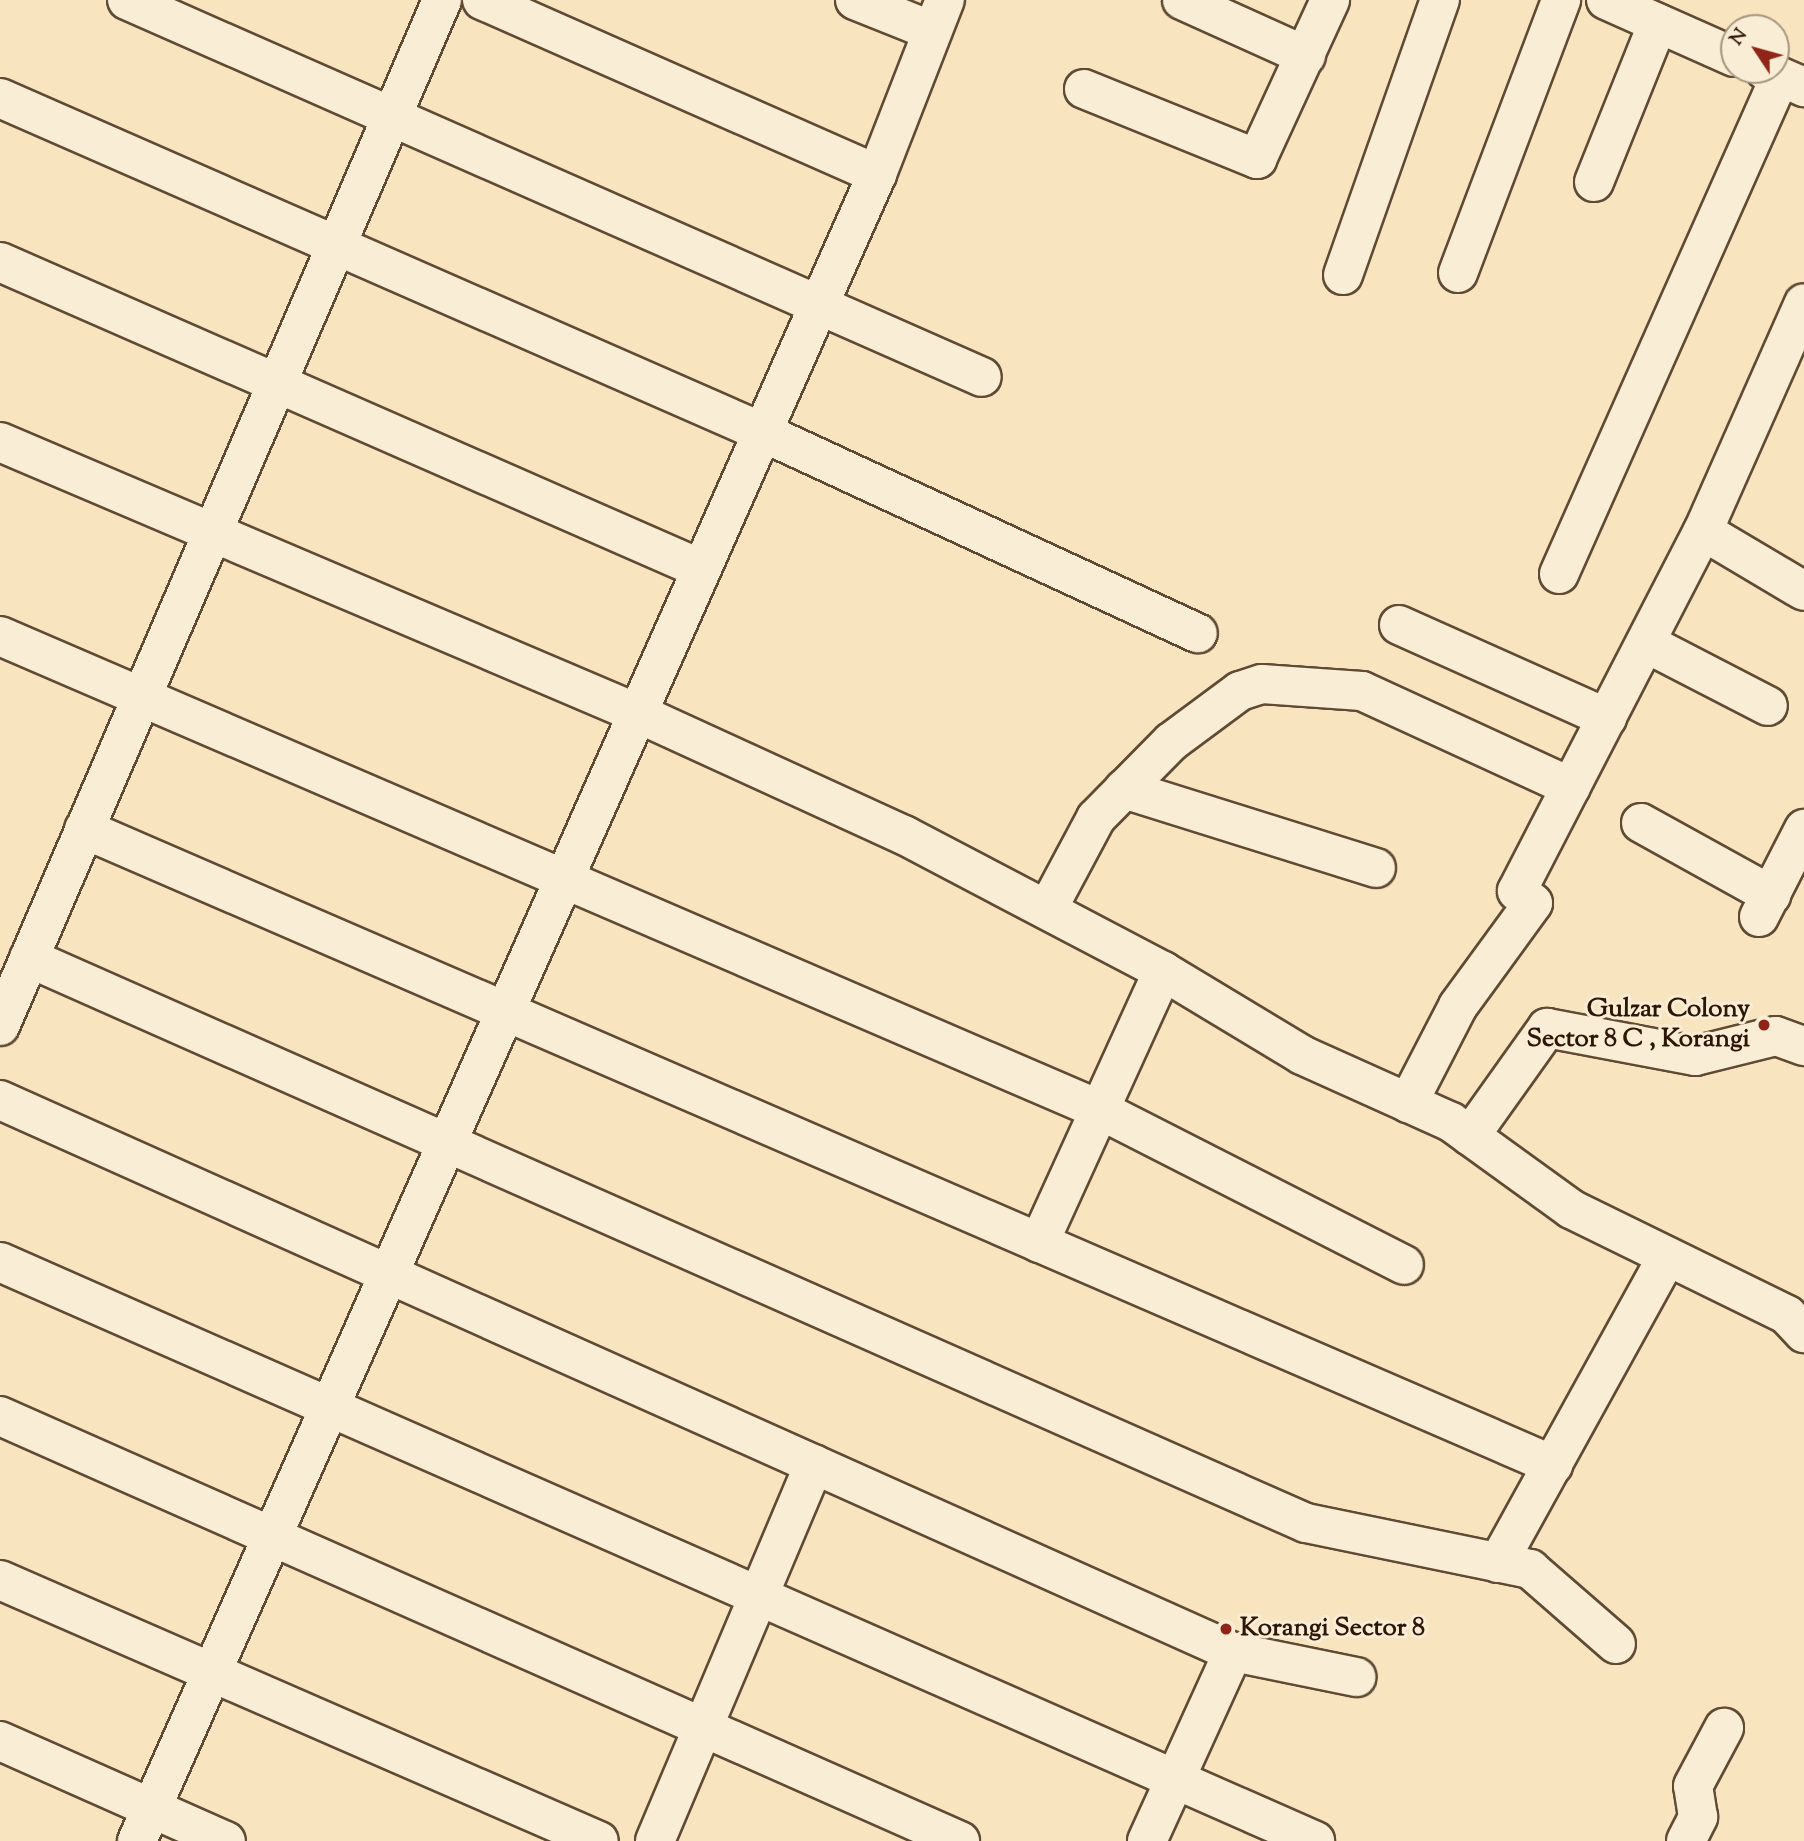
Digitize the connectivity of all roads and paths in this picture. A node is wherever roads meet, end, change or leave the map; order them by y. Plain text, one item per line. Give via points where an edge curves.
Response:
1 (127, 0) edge
2 (442, 0) edge
3 (482, 0) edge
4 (855, 0) edge
5 (1182, 0) edge
6 (1330, 0) edge
7 (1440, 0) edge
8 (1561, 0) edge
9 (1606, 0) edge
10 (939, 16) edge
11 (1658, 23) junction
12 (1720, 51) edge
13 (1306, 56) junction
14 (1780, 84) edge
15 (1084, 89) dead end
16 (0, 99) edge
17 (392, 116) junction
18 (877, 174) junction
19 (1594, 182) dead end
20 (336, 245) junction
21 (0, 262) edge
22 (1458, 272) dead end
23 (1343, 275) dead end
24 (820, 302) junction
25 (1804, 303) edge
26 (982, 377) dead end
27 (277, 383) junction
28 (762, 432) junction
29 (0, 442) edge
30 (1703, 531) junction
31 (211, 535) junction
32 (701, 569) junction
33 (1559, 574) dead end
34 (1804, 591) edge
35 (1399, 625) dead end
36 (1198, 633) dead end
37 (0, 636) edge
38 (1646, 643) junction
39 (141, 696) junction
40 (1768, 706) dead end
41 (637, 713) junction
42 (1607, 718) junction
43 (1571, 787) junction
44 (1124, 789) junction
45 (1641, 823) dead end
46 (84, 829) junction
47 (1804, 829) edge
48 (1376, 868) dead end
49 (565, 875) junction
50 (1048, 908) junction
51 (29, 958) junction
52 (1163, 971) junction
53 (505, 1011) junction
54 (0, 1026) edge
55 (1804, 1046) edge
56 (0, 1100) edge
57 (1408, 1103) junction
58 (1100, 1110) junction
59 (1470, 1136) junction
60 (448, 1139) junction
61 (1040, 1243) junction
62 (1667, 1256) junction
63 (0, 1262) edge
64 (1404, 1265) dead end
65 (389, 1273) junction
66 (1804, 1333) edge
67 (330, 1406) junction
68 (0, 1416) edge
69 (814, 1464) junction
70 (1553, 1465) junction
71 (271, 1539) junction
72 (1498, 1563) junction
73 (0, 1580) edge
74 (758, 1596) junction
75 (1616, 1644) dead end
76 (1233, 1652) junction
77 (211, 1672) junction
78 (1356, 1677) dead end
79 (703, 1728) junction
80 (1724, 1728) dead end
81 (0, 1741) edge
82 (1174, 1781) junction
83 (144, 1825) edge
84 (226, 1841) edge
85 (599, 1841) edge
86 (655, 1841) edge
87 (960, 1841) edge
88 (1147, 1841) edge
89 (1315, 1841) edge
90 (1686, 1841) edge

1 - 17 street
2 - 17 street
3 - 18 street
4 - 10 street
5 - 13 street
6 - 13 street
7 - 23 street
8 - 22 street
9 - 11 street
10 - 18 street
11 - 12 street
11 - 19 street
13 - 15 street via 1262,155 1248,161
14 - 33 street
16 - 20 street
17 - 20 street
17 - 24 street
18 - 24 street
20 - 27 street
20 - 28 street
21 - 27 street
24 - 26 street
24 - 28 street
25 - 30 street
27 - 31 street
27 - 32 street
28 - 32 street
28 - 36 street
29 - 31 street
30 - 34 street
30 - 38 street
31 - 39 street
31 - 41 street
32 - 41 street
35 - 42 street
37 - 39 street
38 - 40 street
38 - 42 street
39 - 46 street
39 - 49 street
41 - 49 street
41 - 50 street
42 - 43 street
43 - 44 street via 1362,691 1292,683 1240,691 1171,742
43 - 57 street via 1517,891 1533,903 1458,1006
44 - 48 street
44 - 50 street via 1077,845
45 - 47 street via 1765,906
46 - 51 street
46 - 53 street
49 - 53 street
49 - 58 street
50 - 52 street
51 - 54 street
51 - 60 street
52 - 57 street via 1302,1055
52 - 58 street
53 - 60 street
53 - 61 street
55 - 59 street via 1776,1035 1695,1056 1546,1028
56 - 65 street
57 - 59 street
58 - 61 street
58 - 64 street
59 - 62 street via 1571,1209
60 - 65 street
60 - 72 street via 1306,1523
61 - 70 street
62 - 66 street via 1787,1315
62 - 70 street
63 - 67 street
65 - 67 street
65 - 69 street
67 - 71 street
67 - 74 street
68 - 71 street
69 - 74 street
69 - 76 street
70 - 72 street
71 - 77 street
71 - 79 street
72 - 75 street via 1530,1569
73 - 77 street
74 - 79 street
74 - 82 street
76 - 78 street
76 - 82 street
77 - 83 street
77 - 85 street
79 - 86 street
79 - 87 street
80 - 90 street via 1693,1786 1698,1817
81 - 83 street
82 - 88 street
82 - 89 street
83 - 84 street

